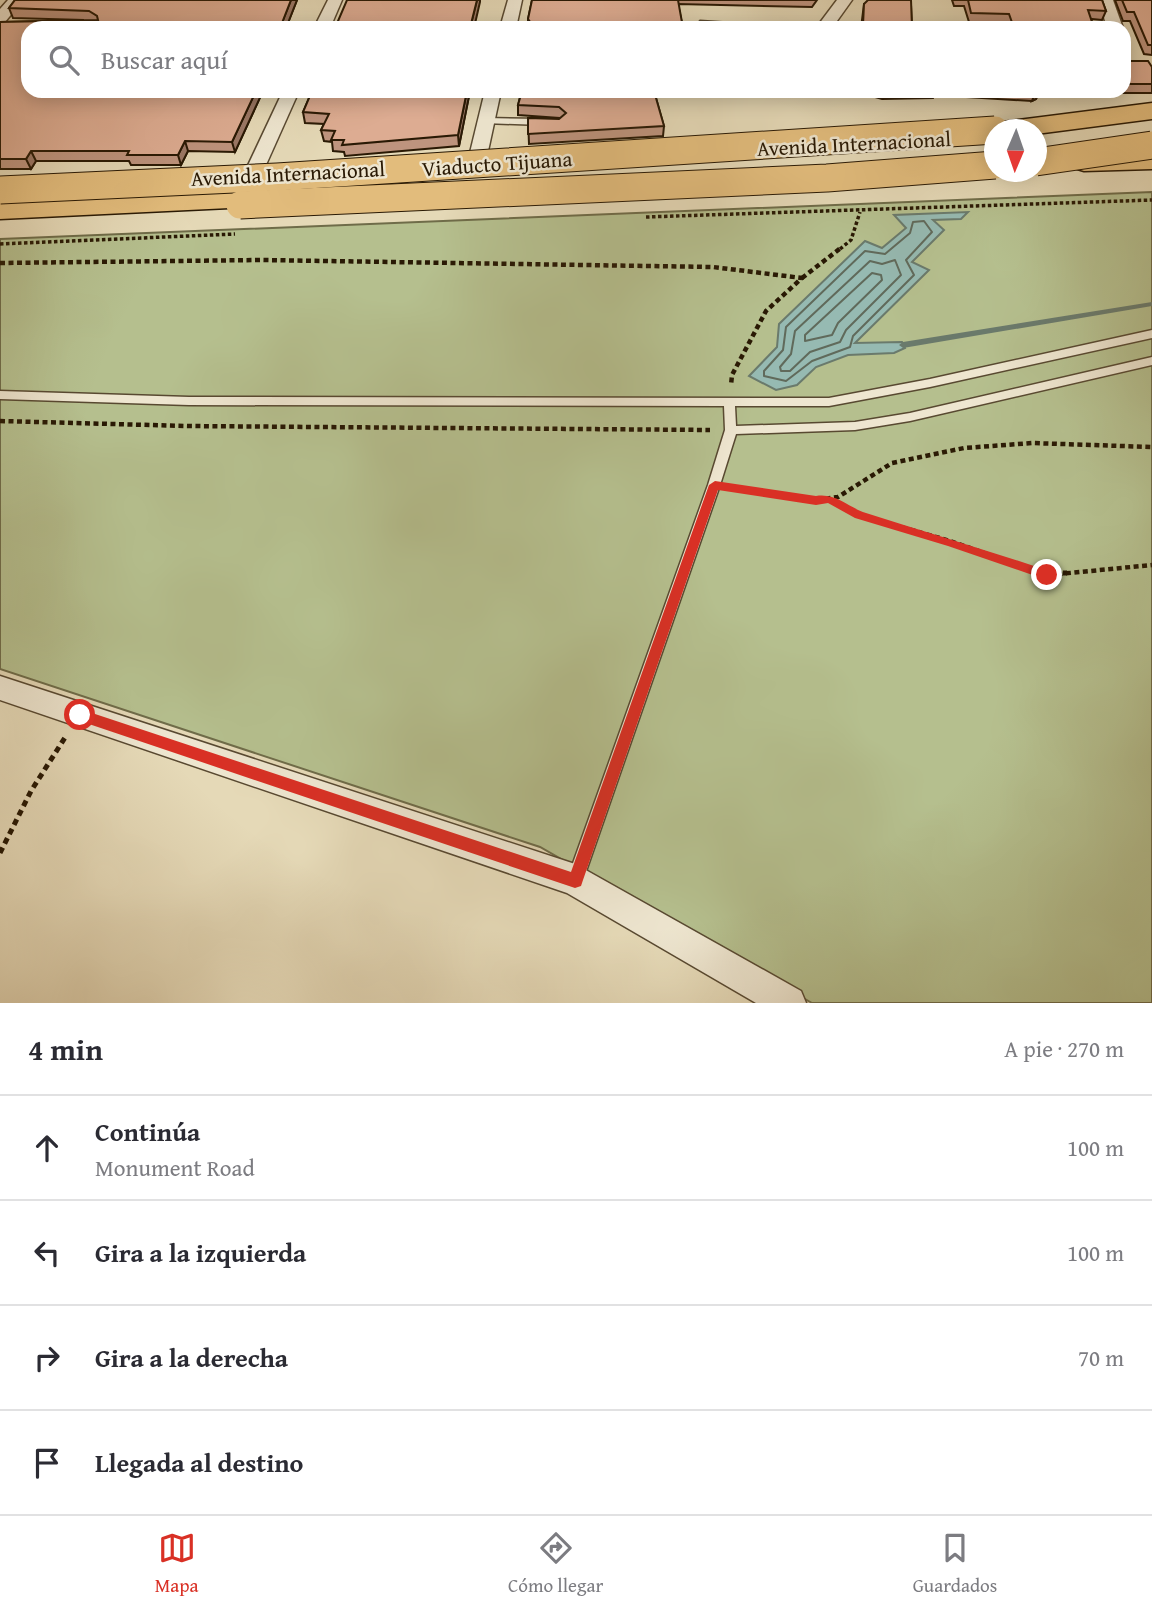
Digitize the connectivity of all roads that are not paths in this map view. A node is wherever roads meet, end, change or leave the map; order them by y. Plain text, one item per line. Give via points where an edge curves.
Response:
1 (16, 0) edge
2 (335, 0) edge
3 (514, 0) edge
4 (1106, 0) edge
5 (839, 3) edge
6 (325, 21) edge
7 (510, 21) edge
8 (828, 21) edge
9 (1113, 21) edge
10 (4, 23) edge
11 (288, 98) edge
12 (491, 98) edge
13 (1152, 111) edge
14 (486, 121) junction
15 (1152, 121) edge
16 (547, 122) edge
17 (1047, 124) edge
18 (1152, 128) edge
19 (984, 131) edge
20 (1152, 145) edge
21 (1047, 148) edge
22 (1047, 148) edge
23 (1047, 150) edge
24 (1047, 150) edge
25 (1047, 151) edge
26 (1152, 152) edge
27 (984, 158) edge
28 (984, 159) edge
29 (1152, 161) edge
30 (476, 165) junction
31 (252, 176) junction
32 (0, 188) edge
33 (0, 209) edge
34 (1152, 334) edge
35 (1152, 361) edge
36 (0, 395) edge
37 (729, 401) junction
38 (731, 430) junction
39 (3, 692) edge
40 (575, 880) junction
41 (789, 1003) edge

1 - 10 street
2 - 6 street
3 - 7 street
4 - 9 street
5 - 8 street
11 - 31 street
12 - 14 street
13 - 17 highway
14 - 16 lane
14 - 30 street
15 - 21 highway
18 - 22 highway
19 - 32 highway, Viaducto Tijuana, bridge via 278,177
20 - 23 highway, bridge
24 - 26 highway
25 - 29 highway
27 - 30 highway, Avenida Internacional
28 - 33 highway, Viaducto Tijuana, bridge via 827,178 274,204
30 - 31 highway, Avenida Internacional
31 - 32 highway, Avenida Internacional
34 - 37 lane via 829,402
35 - 38 lane via 855,426
36 - 37 lane via 189,401
37 - 38 lane
38 - 40 lane
39 - 40 street
40 - 41 street

